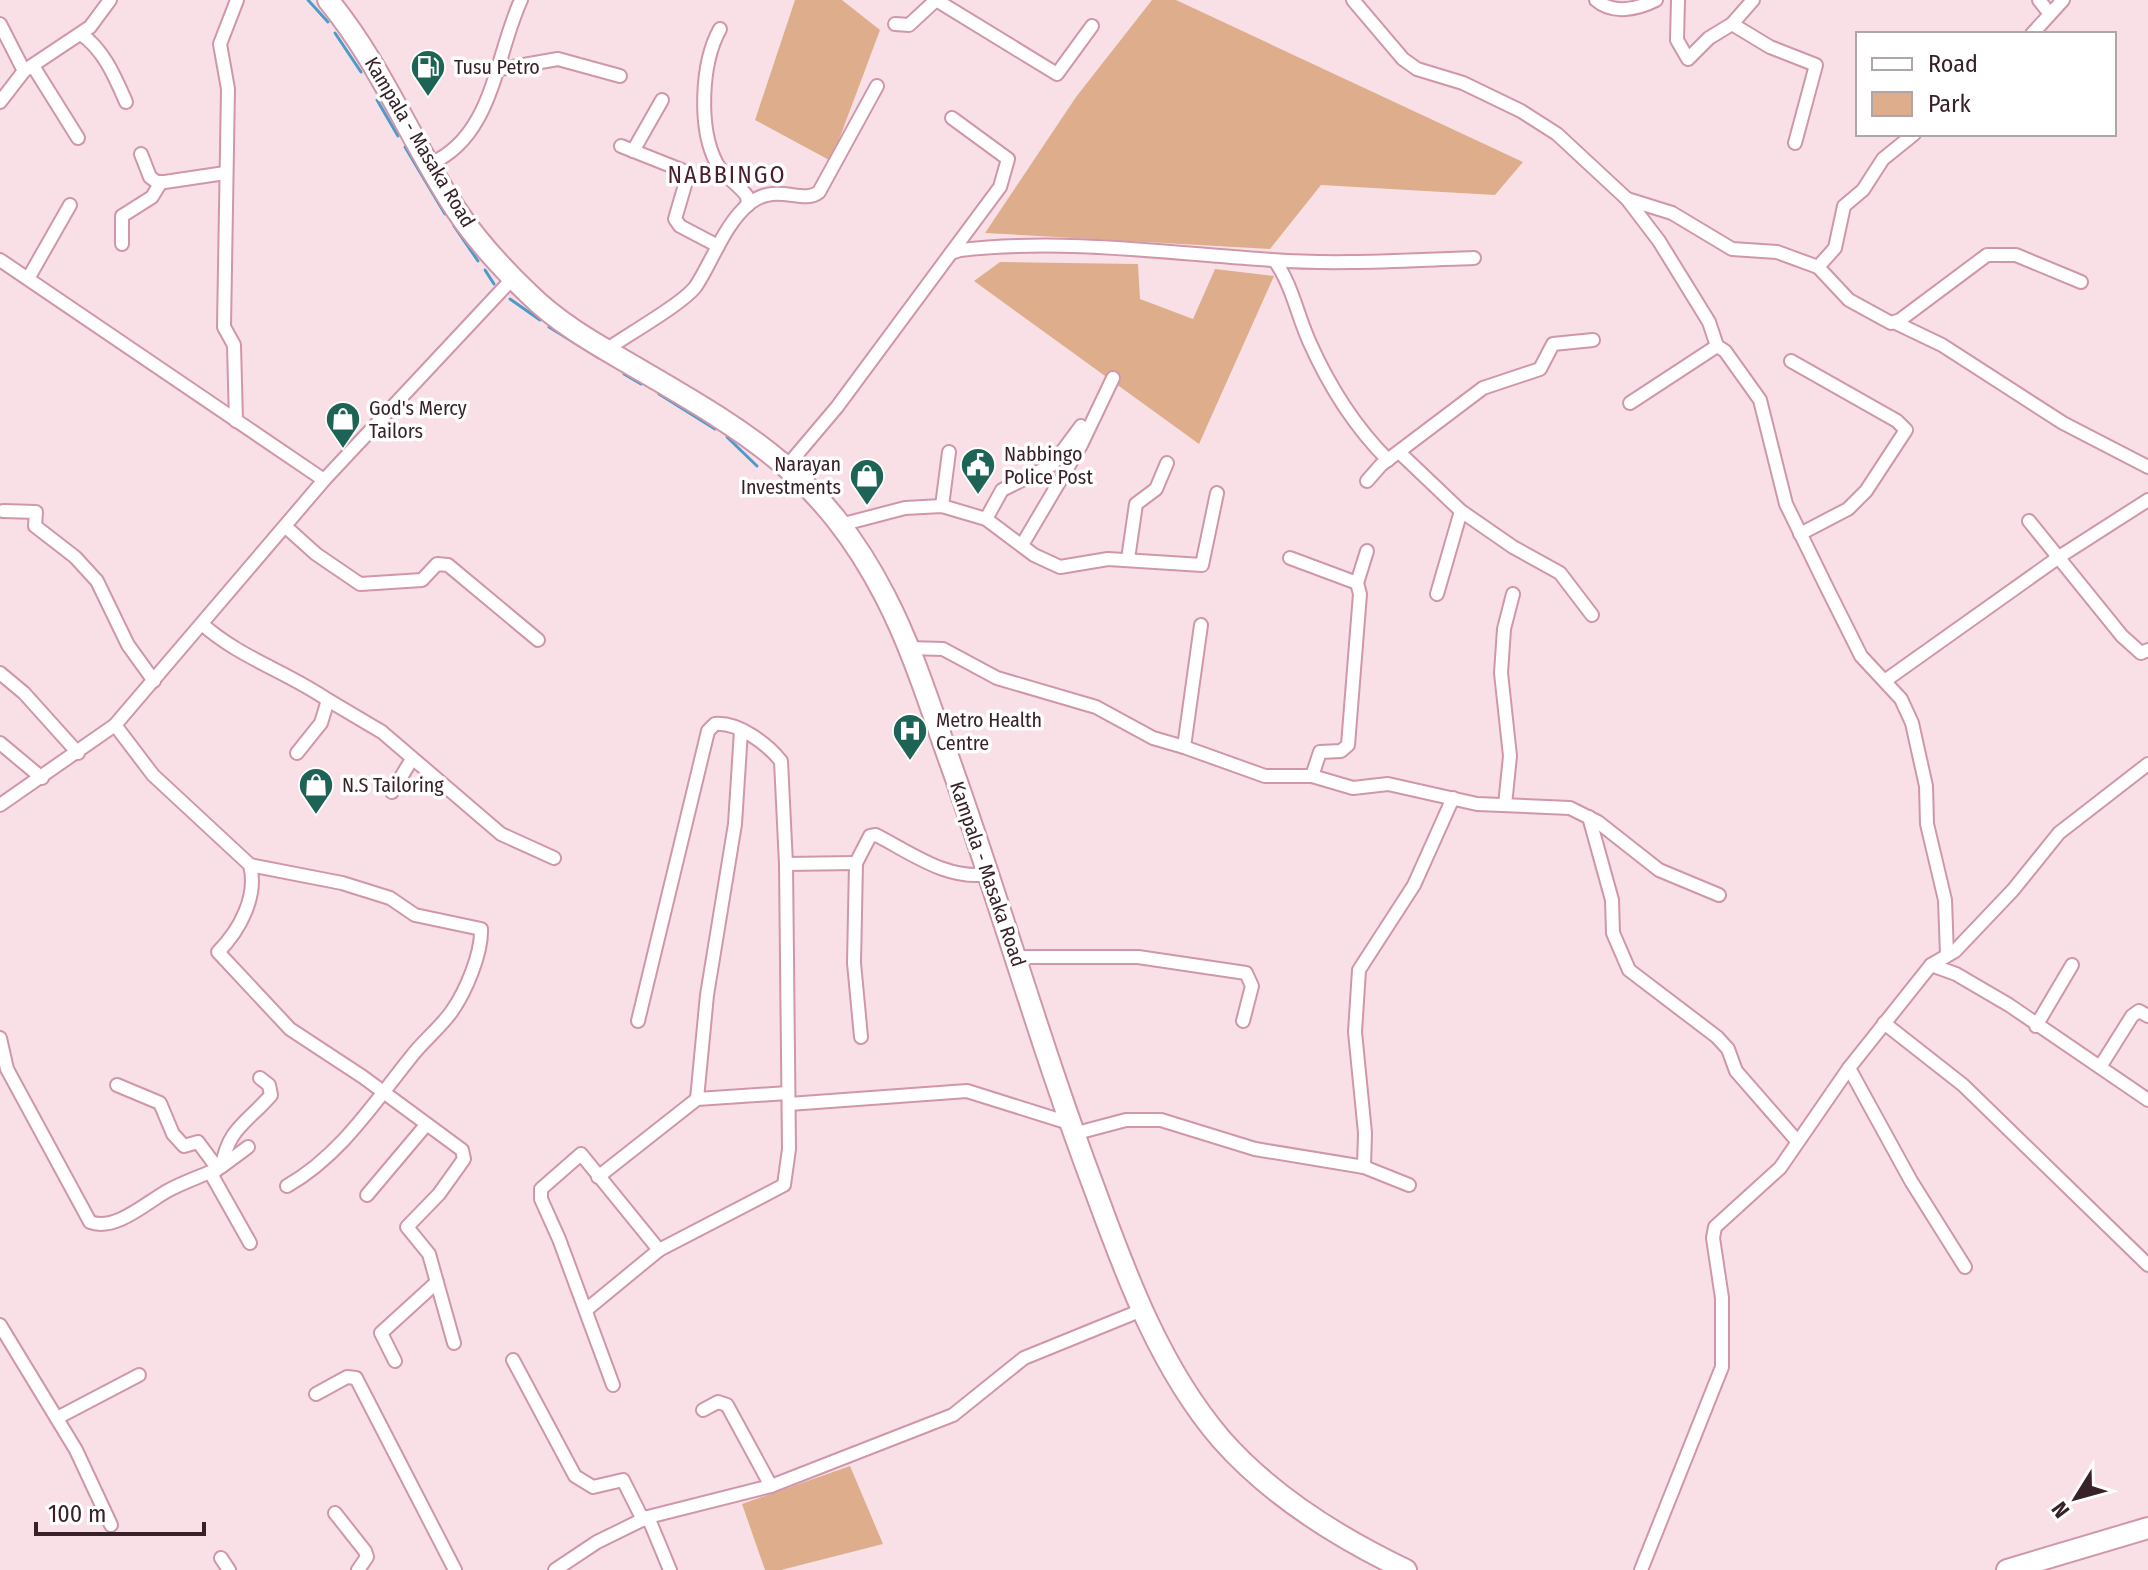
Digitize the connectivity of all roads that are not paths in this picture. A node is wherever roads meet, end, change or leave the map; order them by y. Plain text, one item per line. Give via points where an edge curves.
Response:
1 (110, 0) edge
2 (237, 0) edge
3 (328, 0) edge
4 (521, 0) edge
5 (936, 0) edge
6 (1596, 0) edge
7 (1656, 0) edge
8 (1678, 0) edge
9 (1753, 0) edge
10 (2039, 0) edge
11 (2063, 0) edge
12 (1360, 4) edge
13 (2050, 14) junction
14 (0, 24) edge
15 (895, 24) dead end
16 (1732, 24) junction
17 (1092, 26) dead end
18 (720, 29) dead end
19 (2034, 32) edge
20 (81, 34) junction
21 (29, 68) junction
22 (500, 69) junction
23 (620, 76) dead end
24 (877, 86) dead end
25 (662, 100) dead end
26 (0, 102) edge
27 (126, 102) dead end
28 (952, 118) dead end
29 (78, 138) dead end
30 (1902, 138) edge
31 (1795, 143) dead end
32 (141, 154) dead end
33 (430, 164) junction
34 (225, 173) junction
35 (161, 182) junction
36 (1627, 199) junction
37 (70, 205) dead end
38 (748, 205) junction
39 (122, 244) dead end
40 (718, 246) junction
41 (951, 253) junction
42 (1474, 258) dead end
43 (0, 260) edge
44 (1275, 261) junction
45 (1818, 267) junction
46 (29, 277) junction
47 (513, 278) junction
48 (2081, 282) dead end
49 (1896, 323) junction
50 (1593, 340) dead end
51 (1717, 346) junction
52 (606, 350) junction
53 (1791, 361) dead end
54 (1113, 378) dead end
55 (1630, 403) dead end
56 (236, 421) junction
57 (1081, 426) dead end
58 (949, 452) dead end
59 (1394, 456) junction
60 (1167, 463) dead end
61 (788, 465) junction
62 (2148, 467) edge
63 (324, 480) junction
64 (1367, 481) dead end
65 (1217, 493) dead end
66 (2148, 500) edge
67 (942, 506) junction
68 (3, 511) dead end
69 (1461, 511) junction
70 (986, 519) junction
71 (2029, 521) dead end
72 (840, 525) junction
73 (286, 527) junction
74 (1800, 534) junction
75 (1022, 545) junction
76 (1367, 551) dead end
77 (2059, 557) junction
78 (1290, 558) dead end
79 (1128, 559) junction
80 (1357, 583) junction
81 (1437, 594) dead end
82 (1513, 594) dead end
83 (1592, 615) dead end
84 (202, 624) junction
85 (1201, 625) dead end
86 (538, 640) dead end
87 (908, 648) junction
88 (2148, 650) edge
89 (0, 673) edge
90 (1886, 680) junction
91 (154, 681) junction
92 (328, 700) junction
93 (115, 725) junction
94 (741, 731) junction
95 (0, 743) edge
96 (1184, 747) junction
97 (78, 753) junction
98 (297, 753) dead end
99 (412, 759) junction
100 (2148, 764) edge
101 (1312, 776) junction
102 (42, 778) junction
103 (392, 792) dead end
104 (1453, 798) junction
105 (0, 805) edge
106 (1505, 805) junction
107 (1589, 817) junction
108 (554, 858) dead end
109 (856, 863) junction
110 (786, 864) junction
111 (250, 865) junction
112 (990, 874) junction
113 (1719, 895) dead end
114 (1947, 955) junction
115 (1017, 957) junction
116 (1931, 965) junction
117 (2072, 965) dead end
118 (2148, 1016) edge
119 (638, 1021) dead end
120 (1243, 1021) dead end
121 (1884, 1023) junction
122 (2036, 1026) junction
123 (861, 1037) dead end
124 (0, 1038) edge
125 (2100, 1067) junction
126 (1849, 1068) junction
127 (260, 1078) dead end
128 (117, 1085) dead end
129 (384, 1092) junction
130 (1061, 1096) junction
131 (789, 1098) junction
132 (697, 1099) junction
133 (2148, 1100) edge
134 (1037, 1111) junction
135 (426, 1125) junction
136 (1071, 1128) junction
137 (1797, 1141) junction
138 (248, 1147) dead end
139 (1364, 1167) junction
140 (217, 1170) junction
141 (598, 1177) junction
142 (1409, 1185) dead end
143 (287, 1186) dead end
144 (367, 1195) dead end
145 (250, 1243) dead end
146 (659, 1250) junction
147 (2148, 1265) edge
148 (1965, 1267) dead end
149 (437, 1282) junction
150 (586, 1310) junction
151 (1142, 1310) junction
152 (0, 1325) edge
153 (454, 1343) dead end
154 (513, 1360) dead end
155 (395, 1361) dead end
156 (139, 1375) dead end
157 (613, 1385) dead end
158 (316, 1394) dead end
159 (703, 1410) dead end
160 (57, 1418) junction
161 (771, 1486) junction
162 (335, 1513) dead end
163 (646, 1519) junction
164 (111, 1525) dead end
165 (2148, 1528) edge
166 (221, 1558) dead end
167 (229, 1570) edge
168 (358, 1570) edge
169 (455, 1570) edge
170 (555, 1570) edge
171 (670, 1570) edge
172 (1406, 1570) edge
173 (1641, 1570) edge
174 (2007, 1570) edge

1 - 20 street
2 - 34 street via 220,44 228,89
3 - 33 main road, Kampala - Masaka Road via 373,64
4 - 22 street
5 - 15 street via 909,25
5 - 17 street via 1057,74
6 - 7 street via 1614,8 1640,8
8 - 16 street via 1677,40 1688,59
9 - 16 street
10 - 13 street
11 - 13 street
12 - 36 street via 1393,50 1410,64 1482,90 1521,111 1557,134
13 - 19 street
14 - 21 street
16 - 31 street via 1770,47 1816,65
18 - 38 street via 709,60 709,136 719,168 740,187
20 - 21 street
20 - 27 street via 110,68
21 - 26 street
21 - 29 street
22 - 23 street via 558,59
22 - 33 street via 462,142
24 - 38 street via 819,192 809,197 765,194
25 - 40 street via 627,148 684,171 687,178 675,219
28 - 41 street via 1008,159 1000,187
30 - 45 street via 1844,206 1835,248
32 - 35 street via 150,177
33 - 47 main road, Kampala - Masaka Road via 457,210
34 - 35 street
34 - 56 street via 224,327 234,345
35 - 39 street via 152,197 122,216
36 - 45 street via 1672,213 1732,249 1777,252
36 - 51 street via 1709,322
37 - 46 street
38 - 40 street
40 - 52 street via 689,293
41 - 44 street via 1070,246
41 - 61 street
42 - 44 street
43 - 46 street
44 - 59 street via 1309,342 1345,407
45 - 49 street via 1849,300
46 - 56 street
47 - 52 main road, Kampala - Masaka Road via 562,323
47 - 63 street
48 - 49 street via 2016,255 1987,255
49 - 62 street
50 - 59 street via 1553,344 1540,369 1483,388
51 - 55 street
51 - 74 street via 1760,400 1783,492
52 - 61 main road, Kampala - Masaka Road via 729,422
53 - 74 street via 1906,430 1848,509
54 - 75 street
56 - 63 street
57 - 70 street via 1052,465 1002,490
58 - 67 street
59 - 64 street
59 - 69 street
60 - 79 street via 1156,489 1136,504
61 - 72 main road, Kampala - Masaka Road
63 - 73 street
65 - 79 street via 1202,565
66 - 77 street
67 - 70 street
67 - 72 street via 905,508
68 - 91 street via 36,512 35,526 87,569
69 - 81 street
69 - 83 street via 1560,573
70 - 75 street
71 - 77 street
72 - 87 main road, Kampala - Masaka Road via 887,599
73 - 84 street
73 - 86 street via 360,584 416,581 437,564 448,565
74 - 90 street via 1861,656
75 - 79 street via 1060,567
76 - 80 street
77 - 88 street via 2128,643 2141,653
77 - 90 street
78 - 80 street
80 - 101 street via 1360,604 1348,745 1341,751 1320,752
82 - 106 street via 1501,673 1510,756
84 - 91 street
84 - 92 street via 226,646 275,667
85 - 96 street
87 - 96 street via 943,649 997,678 1096,707 1153,738
87 - 112 main road, Kampala - Masaka Road
89 - 97 street
90 - 114 street via 1901,699 1919,746 1927,824 1945,900
91 - 93 street
92 - 98 street via 321,723
92 - 99 street via 382,732
93 - 97 street
93 - 111 street via 153,775
94 - 110 street via 781,761
94 - 119 street via 720,723 708,731
94 - 132 street via 735,824 707,995
95 - 102 street
96 - 101 street via 1265,776
97 - 102 street
99 - 103 street
99 - 108 street via 501,834
100 - 114 street via 2059,833 2013,890
101 - 104 street via 1340,787 1388,784
102 - 105 street
104 - 106 street
104 - 139 street via 1414,885 1359,970 1355,1032
106 - 107 street via 1570,808
107 - 113 street via 1659,870
107 - 137 street via 1612,900 1613,933 1629,970 1717,1037 1736,1071
109 - 110 street
109 - 112 street via 870,836 876,835 952,874
109 - 123 street via 854,963
110 - 131 street
111 - 129 street via 254,891 218,952 290,1029
111 - 129 street via 342,883 390,898 415,915 481,929 473,966 453,1010
112 - 115 main road, Kampala - Masaka Road
114 - 116 street
115 - 120 street via 1138,957 1246,973 1252,986
115 - 130 main road, Kampala - Masaka Road
116 - 121 street
116 - 122 street via 1956,974
117 - 122 street
118 - 125 street via 2139,1011 2132,1016
121 - 126 street
121 - 147 street via 1963,1085
122 - 125 street
124 - 140 street via 7,1069 90,1222 105,1223 135,1212 169,1190
125 - 133 street
126 - 137 street
126 - 148 street
127 - 140 street via 271,1095 240,1122
128 - 140 street via 153,1097 177,1142 198,1142
129 - 135 street
129 - 143 street via 370,1113
130 - 134 street
130 - 136 main road, Kampala - Masaka Road
131 - 132 street
131 - 134 street via 967,1091
131 - 146 street via 789,1171 784,1185
132 - 141 street
134 - 136 street
135 - 144 street
135 - 149 street via 464,1155 439,1194 407,1227 426,1249
136 - 139 street via 1161,1120 1255,1149
136 - 151 main road, Kampala - Masaka Road
137 - 173 street via 1780,1168 1715,1227 1722,1367
138 - 140 street
139 - 142 street
140 - 145 street
141 - 146 street
141 - 150 street via 579,1154 540,1193
146 - 150 street
149 - 153 street
149 - 155 street via 381,1333
150 - 157 street
151 - 161 street via 1024,1358 953,1415
151 - 172 main road, Kampala - Masaka Road via 1190,1397 1227,1445 1325,1526
152 - 160 street
154 - 163 street via 575,1476 593,1487 623,1480
156 - 160 street
158 - 169 street via 347,1377 356,1378
159 - 161 street via 718,1402 727,1405
160 - 164 street
161 - 163 street
162 - 168 street via 365,1551
163 - 170 street
163 - 171 street
165 - 174 main road
166 - 167 street

